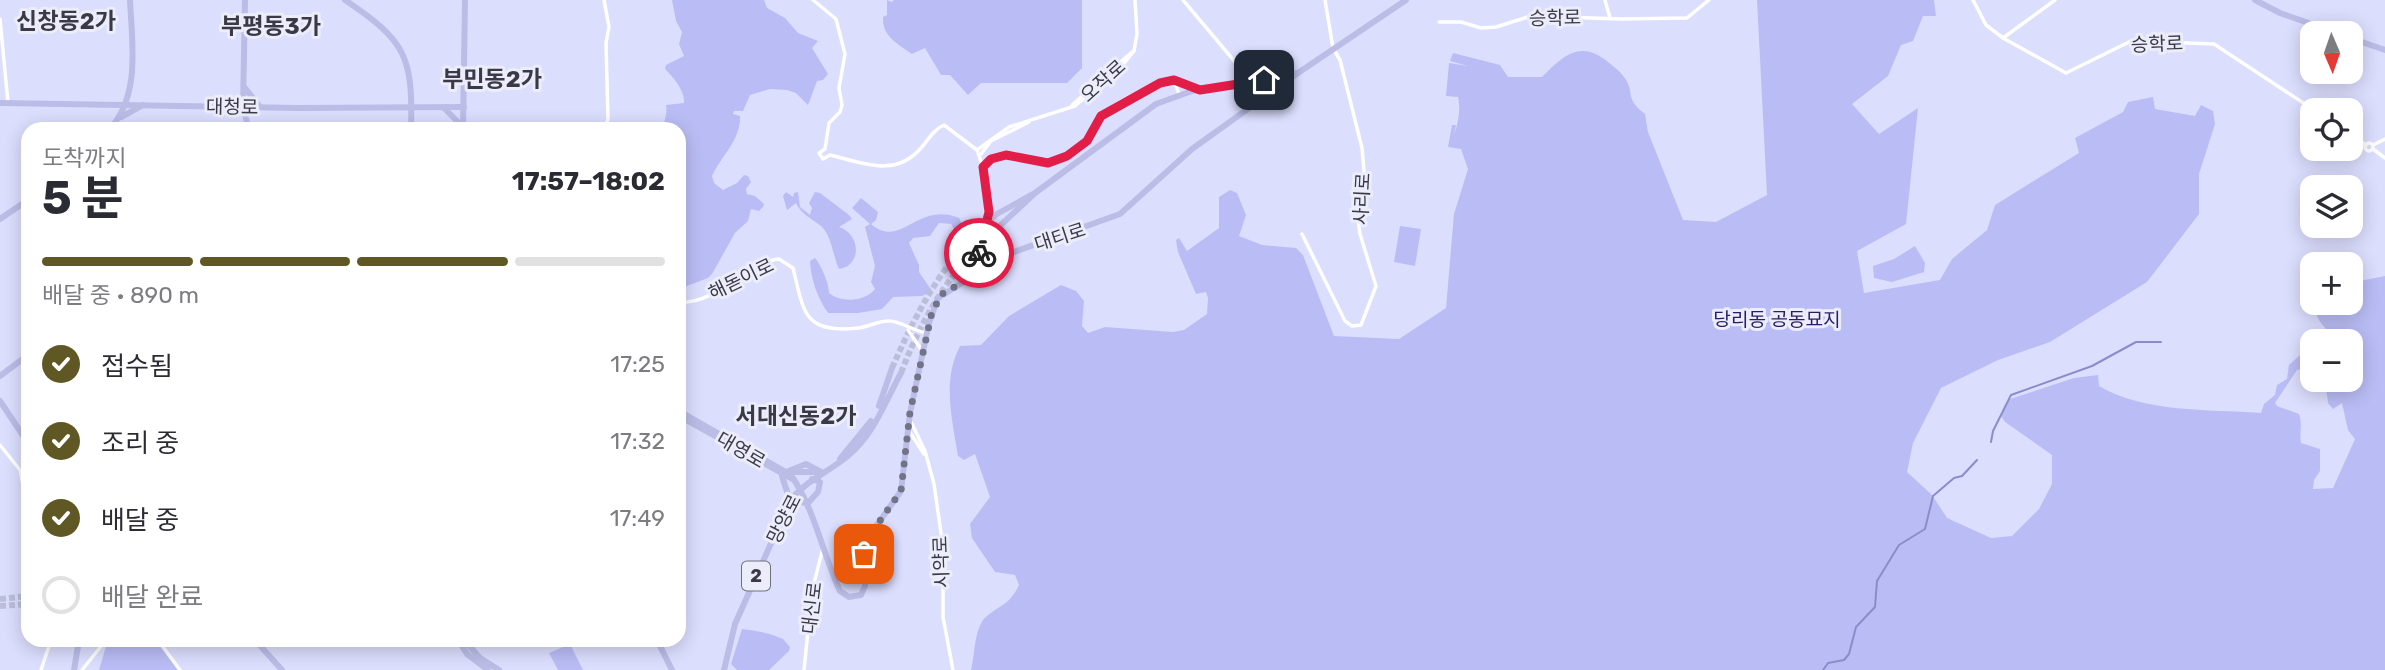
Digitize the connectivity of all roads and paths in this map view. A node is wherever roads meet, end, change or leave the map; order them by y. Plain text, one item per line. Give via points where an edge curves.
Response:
1 (130, 0) edge
2 (245, 0) edge
3 (345, 0) edge
4 (465, 0) edge
5 (604, 0) edge
6 (815, 0) edge
7 (1135, 0) edge
8 (1184, 0) edge
9 (1325, 0) edge
10 (1406, 0) edge
11 (1605, 0) edge
12 (1709, 0) edge
13 (1973, 0) edge
14 (2055, 0) edge
15 (2255, 0) edge
16 (1610, 18) junction
17 (0, 19) edge
18 (2303, 21) edge
19 (1439, 22) dead end
20 (2003, 38) junction
21 (2363, 42) edge
22 (1333, 48) junction
23 (2385, 50) edge
24 (1298, 72) junction
25 (1174, 80) junction
26 (1252, 82) junction
27 (244, 88) junction
28 (1200, 90) junction
29 (464, 93) junction
30 (1180, 94) junction
31 (2300, 101) edge
32 (4, 103) edge
33 (127, 104) junction
34 (144, 104) junction
35 (228, 107) junction
36 (243, 107) junction
37 (259, 107) junction
38 (464, 107) junction
39 (412, 108) junction
40 (443, 108) junction
41 (452, 108) junction
42 (121, 117) junction
43 (1030, 121) junction
44 (116, 122) edge
45 (243, 122) edge
46 (247, 122) edge
47 (248, 122) edge
48 (411, 122) edge
49 (457, 122) edge
50 (463, 122) edge
51 (607, 122) edge
52 (2385, 139) edge
53 (2363, 143) edge
54 (2373, 147) junction
55 (977, 150) junction
56 (981, 156) junction
57 (2385, 158) edge
58 (983, 167) junction
59 (1035, 193) junction
60 (21, 205) edge
61 (997, 214) tunnel mouth
62 (0, 219) edge
63 (1004, 222) tunnel mouth
64 (1302, 234) dead end
65 (975, 271) junction
66 (686, 301) edge
67 (929, 323) junction
68 (909, 329) junction
69 (926, 333) junction
70 (922, 355) junction
71 (21, 360) edge
72 (892, 368) tunnel mouth
73 (901, 373) tunnel mouth
74 (0, 376) edge
75 (0, 401) edge
76 (686, 417) edge
77 (909, 419) junction
78 (907, 430) junction
79 (21, 432) edge
80 (0, 445) edge
81 (926, 455) junction
82 (839, 460) junction
83 (783, 471) junction
84 (821, 472) junction
85 (21, 475) edge
86 (810, 480) junction
87 (801, 487) junction
88 (790, 501) junction
89 (808, 503) junction
90 (823, 546) junction
91 (49, 647) edge
92 (78, 647) edge
93 (100, 647) edge
94 (163, 647) edge
95 (261, 647) edge
96 (462, 647) edge
97 (470, 647) edge
98 (660, 647) edge
99 (41, 670) edge
100 (74, 670) edge
101 (82, 670) edge
102 (180, 670) edge
103 (282, 670) edge
104 (488, 670) edge
105 (499, 670) edge
106 (672, 670) edge
107 (724, 670) edge
108 (804, 670) edge
109 (953, 670) edge

1 - 33 main road
2 - 27 main road
3 - 39 main road via 399,44 412,84
4 - 29 main road
5 - 51 street via 610,27
6 - 55 street via 840,27 845,54 839,88 842,105 829,123 821,158 830,155 897,166 913,157 944,125
7 - 43 street, 오작로 via 1134,51 1070,107
8 - 26 street
9 - 22 street, 사리로
10 - 22 main road, 대티로
11 - 16 street
12 - 16 street, 승학로 via 1686,18
13 - 20 street, 승학로 via 1986,25
14 - 20 street
15 - 18 main road
16 - 19 street, 승학로 via 1531,16 1481,28
17 - 32 street
20 - 31 street, 승학로 via 2066,73 2131,41 2214,44
21 - 23 main road
22 - 24 main road, 대티로
22 - 64 street, 사리로 via 1362,148 1364,201 1358,219 1375,277 1373,300 1361,325 1345,321
24 - 26 main road
24 - 65 main road, 대티로 via 1192,149 1120,214 986,262
25 - 28 street
25 - 30 street
25 - 58 street via 1144,90 1105,113 1087,141 1067,156 1048,163 1006,155
26 - 28 main road
27 - 35 main road
27 - 36 main road
27 - 37 main road
28 - 30 main road
29 - 38 main road
29 - 41 main road
30 - 59 main road via 1156,104
32 - 33 main road, 대청로
33 - 34 main road, 대청로
33 - 42 main road
34 - 35 main road, 대청로
34 - 42 main road
35 - 36 main road, 대청로
35 - 45 main road
36 - 37 main road, 대청로
36 - 46 main road
37 - 39 main road, 대청로
37 - 47 main road
38 - 41 main road, 대청로
38 - 50 main road
39 - 40 main road, 대청로
39 - 48 main road
40 - 41 main road, 대청로
40 - 49 main road
42 - 44 main road
43 - 55 street, 오작로 via 1009,127
43 - 56 street, 오작로 via 991,141
52 - 54 street
53 - 54 street
54 - 57 street
55 - 56 street
56 - 58 street
58 - 65 street via 989,212
59 - 61 main road
59 - 63 main road
60 - 62 main road
65 - 67 main road, 대티로 via 938,298
66 - 68 street, 해돋이로 via 699,299 779,259 793,268 801,307 817,323 858,328 890,321
67 - 68 street
67 - 69 main road, 대티로
68 - 69 street, 해돋이로
68 - 70 street
69 - 70 main road, 대티로
70 - 77 main road, 대티로
71 - 74 main road
72 - 82 main road, 2 via 869,424
73 - 82 main road, 2 via 868,433
75 - 79 main road
76 - 83 main road, 대영로
77 - 78 main road, 대티로
77 - 81 street, 시약로
78 - 81 street, 시약로
78 - 90 main road, 대티로 via 901,491 866,544 861,595 849,597 840,591
80 - 85 street
81 - 109 street, 시약로 via 943,548 943,617
82 - 84 main road, 2
83 - 84 main road
83 - 87 main road
83 - 88 main road
84 - 86 main road, 2
86 - 87 main road, 2
86 - 89 main road via 818,479 820,485
87 - 88 main road, 망양로 / 2
87 - 89 main road, 대티로
88 - 89 main road
88 - 107 main road, 망양로 / 2 via 735,624
89 - 90 main road, 대티로
90 - 108 street, 대신로 via 812,591
91 - 99 street
92 - 100 main road
93 - 101 street
94 - 102 street
95 - 103 main road
96 - 104 main road
97 - 105 main road
98 - 106 main road

